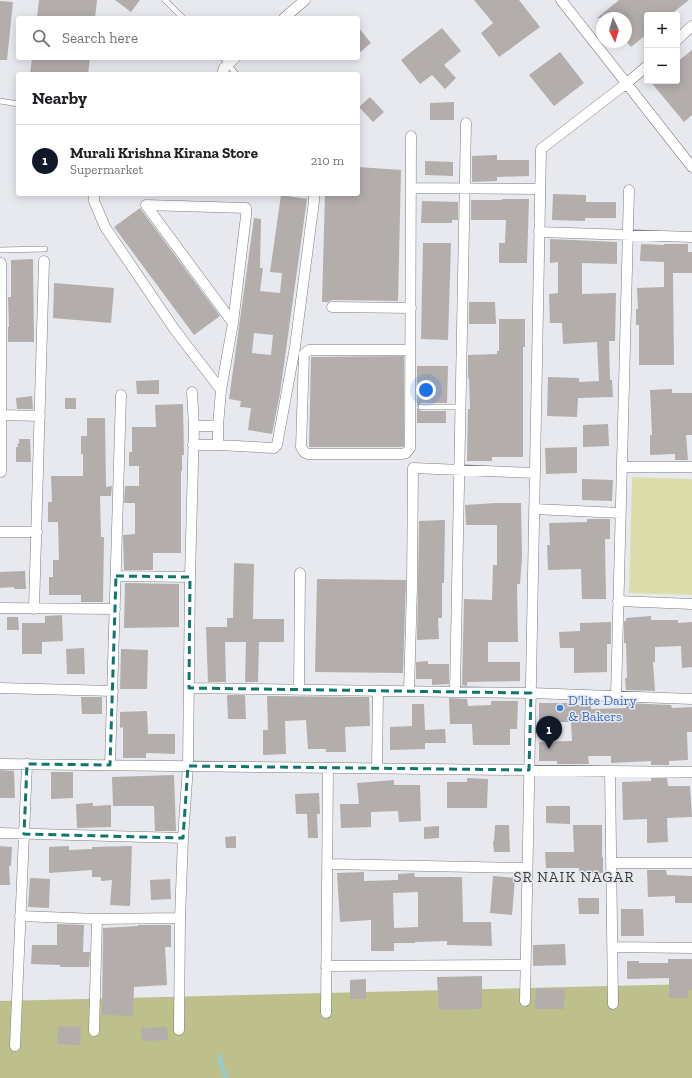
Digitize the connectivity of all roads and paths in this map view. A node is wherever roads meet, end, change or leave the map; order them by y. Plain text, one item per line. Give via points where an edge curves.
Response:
1 (165, 0) edge
2 (305, 0) edge
3 (561, 0) edge
4 (181, 16) edge
5 (286, 16) edge
6 (692, 26) edge
7 (680, 37) edge
8 (229, 60) edge
9 (644, 69) edge
10 (223, 72) edge
11 (235, 72) edge
12 (627, 83) junction
13 (0, 101) edge
14 (16, 104) edge
15 (466, 123) dead end
16 (412, 136) dead end
17 (692, 167) edge
18 (412, 188) junction
19 (464, 188) junction
20 (540, 189) junction
21 (629, 190) dead end
22 (94, 196) edge
23 (314, 196) edge
24 (539, 232) junction
25 (627, 235) junction
26 (692, 237) edge
27 (45, 249) dead end
28 (0, 250) edge
29 (44, 261) dead end
30 (1, 263) edge
31 (332, 307) dead end
32 (411, 308) junction
33 (233, 323) junction
34 (410, 350) junction
35 (221, 390) junction
36 (192, 392) dead end
37 (120, 395) dead end
38 (0, 402) edge
39 (421, 407) dead end
40 (461, 407) junction
41 (1, 415) edge
42 (40, 416) junction
43 (194, 426) junction
44 (218, 426) junction
45 (193, 445) junction
46 (218, 445) junction
47 (622, 467) junction
48 (692, 468) edge
49 (459, 470) junction
50 (0, 472) edge
51 (535, 472) junction
52 (534, 508) junction
53 (620, 513) junction
54 (0, 532) edge
55 (37, 532) junction
56 (300, 573) dead end
57 (116, 576) junction
58 (190, 578) junction
59 (618, 601) junction
60 (692, 604) edge
61 (0, 608) edge
62 (34, 608) junction
63 (115, 609) junction
64 (0, 688) edge
65 (189, 688) junction
66 (299, 689) junction
67 (113, 691) junction
68 (378, 691) junction
69 (409, 691) junction
70 (455, 692) junction
71 (530, 693) junction
72 (616, 697) junction
73 (692, 698) edge
74 (0, 764) edge
75 (27, 764) junction
76 (110, 765) junction
77 (188, 766) junction
78 (328, 768) junction
79 (377, 768) junction
80 (529, 770) junction
81 (610, 771) junction
82 (692, 772) edge
83 (0, 833) edge
84 (24, 834) junction
85 (183, 838) junction
86 (692, 863) edge
87 (327, 864) junction
88 (612, 864) junction
89 (527, 868) junction
90 (20, 916) junction
91 (180, 918) junction
92 (97, 919) junction
93 (613, 947) junction
94 (692, 948) edge
95 (525, 965) junction
96 (326, 966) junction
97 (525, 1001) dead end
98 (613, 1004) dead end
99 (326, 1013) dead end
100 (180, 1030) dead end
101 (94, 1031) dead end
102 (15, 1046) dead end

1 - 4 lane
2 - 5 street
3 - 12 street
6 - 7 street
8 - 10 street
8 - 11 lane
9 - 12 street
12 - 17 street
12 - 20 street via 541,149
13 - 14 lane
15 - 19 street
16 - 18 street
18 - 19 street
18 - 32 street
19 - 20 street
19 - 40 street
20 - 24 street
21 - 25 street
22 - 35 street via 106,227 175,330
23 - 46 street via 295,347 277,445 274,448
24 - 25 street
24 - 51 street
25 - 26 street
25 - 47 street
27 - 28 lane
29 - 42 street
30 - 38 street
31 - 32 street
32 - 34 street
33 - 33 street via 246,208 146,205
33 - 35 street
34 - 34 street via 309,350 304,354 301,446 304,452 406,453 410,448
35 - 44 street
36 - 43 street
37 - 57 street
38 - 41 street
39 - 40 lane
40 - 49 street
41 - 42 street
41 - 50 street
42 - 55 street
43 - 44 street
43 - 45 street
44 - 46 street
45 - 46 street
45 - 58 street
47 - 48 street
47 - 53 street
49 - 51 street
49 - 69 street via 412,468
49 - 70 street
51 - 52 street
52 - 53 street
52 - 71 street
53 - 59 street
54 - 55 street
55 - 62 street
56 - 66 street
57 - 58 street
57 - 63 street
58 - 65 street
59 - 60 street
59 - 72 street
61 - 62 street
62 - 63 street
63 - 67 street
64 - 67 street
65 - 66 street
65 - 77 street
66 - 68 street
67 - 76 street
68 - 69 street
68 - 79 street
69 - 70 street
70 - 71 street
71 - 72 street
71 - 80 street
72 - 73 street
74 - 75 street
75 - 76 street
75 - 84 street
76 - 77 street
77 - 78 street
77 - 85 street
78 - 79 street
78 - 87 street
79 - 80 street
80 - 81 street
80 - 89 street
81 - 82 street
81 - 88 street
83 - 84 street
84 - 85 street
84 - 90 street
85 - 91 street
86 - 88 street
87 - 89 street
87 - 96 street
88 - 93 street
89 - 95 street
90 - 92 street
90 - 102 street
91 - 92 street
91 - 100 street
92 - 101 street
93 - 94 street
93 - 98 street
95 - 96 street
95 - 97 street
96 - 99 street

